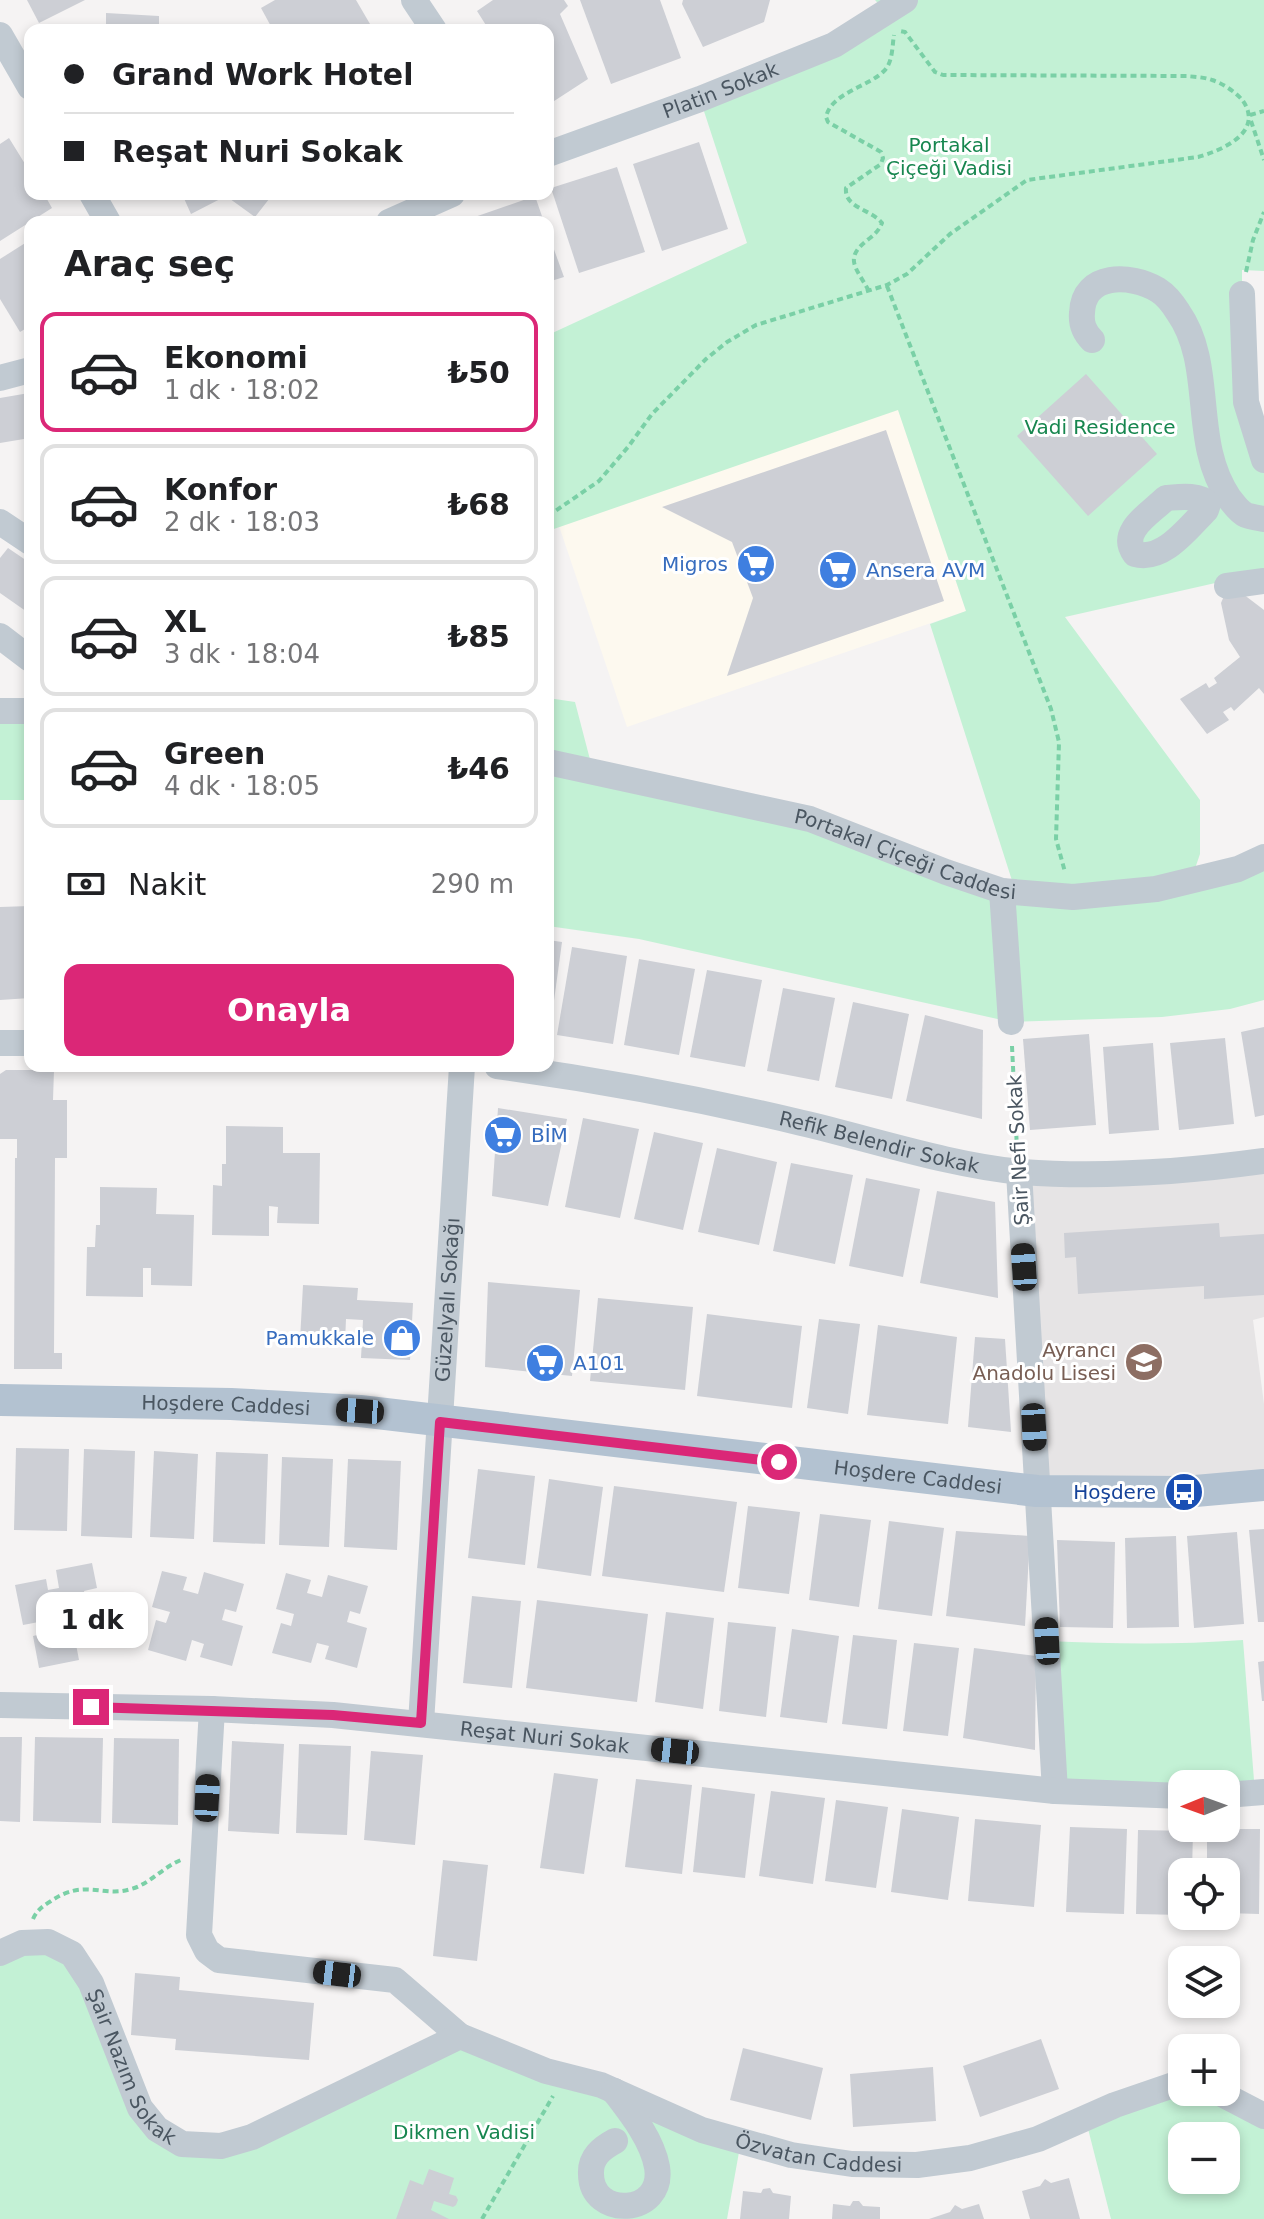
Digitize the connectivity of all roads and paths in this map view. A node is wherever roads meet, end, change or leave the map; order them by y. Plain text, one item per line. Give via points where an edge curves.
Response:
1 (414, 0) edge
2 (889, 4) edge
3 (430, 24) edge
4 (0, 35) edge
5 (24, 77) edge
6 (1264, 111) edge
7 (1250, 117) junction
8 (554, 152) edge
9 (1264, 160) edge
10 (438, 200) edge
11 (1264, 212) edge
12 (402, 216) edge
13 (887, 285) junction
14 (869, 291) junction
15 (1242, 294) joint
16 (1092, 340) dead end
17 (24, 372) edge
18 (0, 378) edge
19 (1264, 460) edge
20 (554, 512) edge
21 (1264, 519) edge
22 (0, 522) edge
23 (24, 538) edge
24 (1264, 581) edge
25 (1227, 586) dead end
26 (0, 636) edge
27 (24, 654) edge
28 (0, 711) edge
29 (24, 711) edge
30 (554, 763) edge
31 (1264, 857) edge
32 (1002, 891) junction
33 (1073, 897) junction
34 (1011, 1022) joint
35 (0, 1043) edge
36 (24, 1043) edge
37 (462, 1072) edge
38 (533, 1072) edge
39 (1264, 1161) edge
40 (1019, 1172) junction
41 (0, 1400) edge
42 (440, 1422) junction
43 (1264, 1485) edge
44 (1037, 1491) junction
45 (0, 1705) edge
46 (212, 1709) junction
47 (421, 1723) junction
48 (1055, 1791) junction
49 (1264, 1792) edge
50 (1240, 1794) edge
51 (1168, 1795) edge
52 (204, 1858) junction
53 (11, 1948) edge
54 (460, 2036) junction
55 (563, 2076) junction
56 (1168, 2087) edge
57 (613, 2091) junction
58 (1240, 2103) edge
59 (1264, 2116) edge
60 (615, 2141) dead end
61 (482, 2219) edge

1 - 3 street
2 - 8 street, Platin Sokak via 834,45
4 - 5 street
6 - 7 path
7 - 9 path
7 - 13 path via 1240,137 1216,152 1027,180
7 - 14 path via 1238,95 1213,80 1187,76 943,75 898,30 885,71 831,105 826,117 883,158 846,188 845,196 882,223 852,255
10 - 12 street
11 - 15 path
13 - 14 path
13 - 33 path via 1051,709 1059,742 1056,839
14 - 20 path via 756,325 727,342 652,414 599,481
15 - 19 street via 1246,402
16 - 21 street via 1084,330 1082,308 1090,288 1099,282 1147,285 1172,303 1193,344 1221,504
17 - 18 street
22 - 23 street
24 - 25 street
26 - 27 street
28 - 29 street
30 - 32 street, Portakal Çiçeği Caddesi via 810,819
31 - 33 street, Portakal Çiçeği Caddesi via 1238,869 1156,889
32 - 33 street, Portakal Çiçeği Caddesi
32 - 34 street
34 - 40 path, Şair Nefi Sokak
35 - 36 street
37 - 42 street, Güzelyalı Sokağı
38 - 40 street, Refik Belendir Sokak via 649,1091
39 - 40 street, Refik Belendir Sokak via 1146,1172
40 - 44 street, Şair Nefi Sokak
41 - 42 main road, Hoşdere Caddesi via 292,1407
42 - 44 main road, Hoşdere Caddesi
42 - 47 street, Güzelyalı Sokağı
43 - 44 main road, Hoşdere Caddesi via 1184,1492
44 - 48 street, Şair Nefi Sokak
45 - 46 street, Reşat Nuri Sokak
46 - 47 street, Reşat Nuri Sokak
46 - 52 street, Özvatan Caddesi
47 - 48 street, Reşat Nuri Sokak
48 - 51 street, Reşat Nuri Sokak
49 - 50 street
52 - 53 path via 177,1861 128,1891 68,1892 36,1912
52 - 54 street, Özvatan Caddesi via 199,1935 219,1960 395,1980
53 - 54 street, Şair Nazım Sokak via 48,1942 72,1954 91,1983 140,2108 157,2129 182,2144 221,2146 252,2137
54 - 55 street, Özvatan Caddesi
55 - 57 street, Özvatan Caddesi
55 - 61 path
56 - 57 street, Özvatan Caddesi via 1038,2139 970,2158 917,2165 852,2164 791,2155 702,2130
57 - 60 street via 642,2131 657,2168 647,2199 627,2208 606,2203 591,2175 597,2154
58 - 59 street

